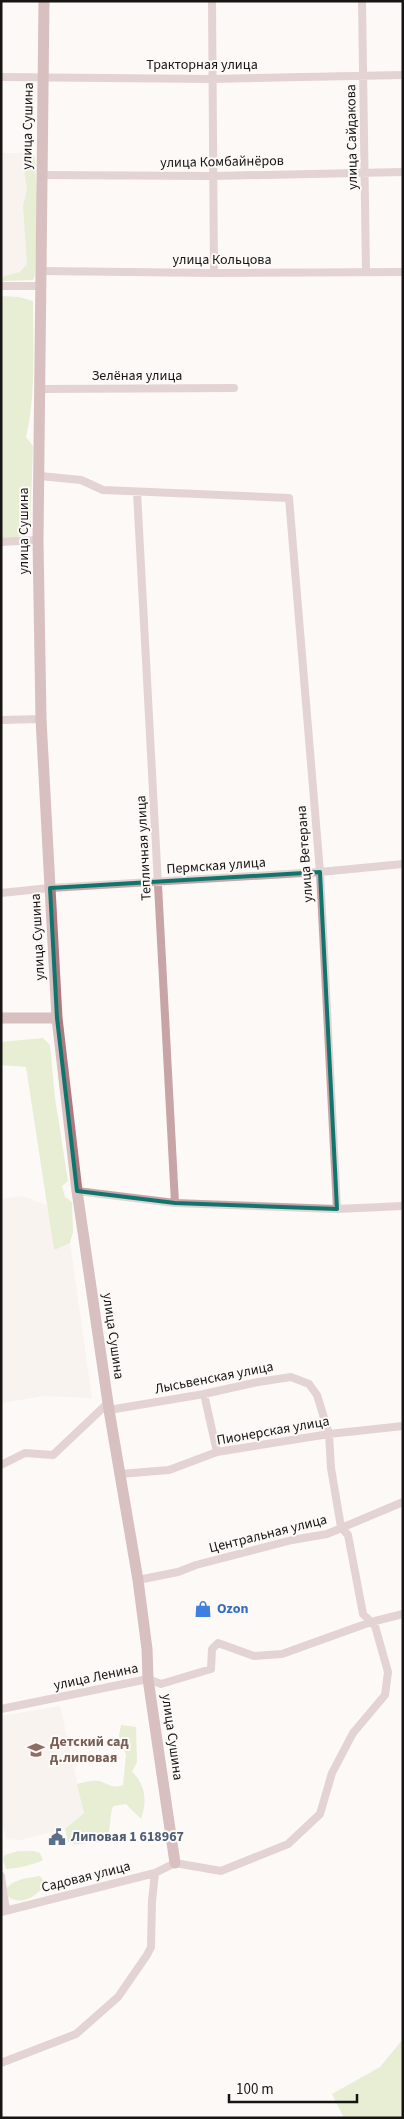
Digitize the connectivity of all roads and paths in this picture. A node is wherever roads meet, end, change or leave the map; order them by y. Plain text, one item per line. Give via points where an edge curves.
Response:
1 (44, 1) edge
2 (212, 1) edge
3 (362, 1) edge
4 (363, 74) junction
5 (403, 74) edge
6 (44, 76) junction
7 (1, 77) edge
8 (212, 79) junction
9 (365, 172) junction
10 (403, 172) edge
11 (42, 175) junction
12 (213, 176) junction
13 (42, 270) junction
14 (366, 272) junction
15 (403, 272) edge
16 (214, 273) junction
17 (1, 286) edge
18 (41, 286) junction
19 (234, 388) dead end
20 (41, 389) junction
21 (40, 476) junction
22 (137, 492) junction
23 (38, 540) junction
24 (1, 542) edge
25 (41, 718) junction
26 (1, 720) edge
27 (403, 864) edge
28 (320, 872) junction
29 (159, 882) junction
30 (50, 888) junction
31 (1, 893) edge
32 (1, 1018) edge
33 (57, 1018) junction
34 (77, 1191) junction
35 (174, 1203) junction
36 (403, 1206) edge
37 (337, 1209) junction
38 (204, 1394) junction
39 (108, 1406) junction
40 (403, 1426) edge
41 (329, 1434) junction
42 (217, 1452) junction
43 (1, 1464) edge
44 (120, 1474) junction
45 (403, 1502) edge
46 (341, 1527) junction
47 (138, 1580) junction
48 (403, 1614) edge
49 (371, 1622) junction
50 (148, 1679) junction
51 (1, 1709) edge
52 (175, 1863) junction
53 (155, 1873) junction
54 (1, 1876) edge
55 (3, 1911) edge
56 (1, 2063) edge

1 - 6 street, улица Сушина
2 - 8 street
3 - 4 street, улица Сайдакова
4 - 5 street, Тракторная улица
4 - 8 street, Тракторная улица
4 - 9 street, улица Сайдакова
6 - 7 street, Тракторная улица
6 - 8 street, Тракторная улица
6 - 11 street, улица Сушина
8 - 12 street
9 - 10 street, улица Комбайнёров
9 - 12 street, улица Комбайнёров
9 - 14 street, улица Сайдакова
11 - 12 street, улица Комбайнёров
11 - 13 street, улица Сушина
12 - 16 street
13 - 16 street, улица Кольцова
13 - 18 street, улица Сушина
14 - 15 street, улица Кольцова
14 - 16 street, улица Кольцова
17 - 18 street
18 - 20 street, улица Сушина
19 - 20 street, Зелёная улица
20 - 21 street, улица Сушина
21 - 22 street via 81,480 103,490
21 - 23 street, улица Сушина
22 - 28 street, улица Ветерана via 290,498
22 - 29 street, Тепличная улица
23 - 24 street
23 - 25 street, улица Сушина
25 - 26 street
25 - 30 street, улица Сушина
27 - 28 street, Пермская улица
28 - 29 street, Пермская улица
28 - 37 street, улица Ветерана
29 - 30 street, Пермская улица
29 - 35 street, Тепличная улица
30 - 31 street, Пермская улица
30 - 33 street, улица Сушина
32 - 33 street
33 - 34 street, улица Сушина
34 - 35 street
34 - 39 street, улица Сушина
35 - 37 street
36 - 37 street
38 - 39 street, Лысьвенская улица
38 - 41 street, Лысьвенская улица via 291,1377 309,1384 317,1396
38 - 42 street
39 - 43 street via 54,1455 25,1453
39 - 44 street, улица Сушина
40 - 41 street, Пионерская улица
41 - 42 street, Пионерская улица
41 - 46 street
42 - 44 street, Пионерская улица via 169,1470
44 - 47 street, улица Сушина
45 - 46 street, Центральная улица
46 - 47 street, Центральная улица via 327,1534
46 - 49 street via 348,1535 363,1614
47 - 50 street, улица Сушина
48 - 49 street, улица Ленина
49 - 50 street, улица Ленина via 282,1654 254,1656 218,1643 212,1649 212,1669 161,1684
49 - 52 street via 388,1672 385,1695 353,1733 332,1772 320,1814 288,1844 221,1871
50 - 51 street, улица Ленина
50 - 52 street, улица Сушина
52 - 53 street, Садовая улица
53 - 55 street, Садовая улица
53 - 56 street via 151,1947 118,1997 76,2034
54 - 55 street

